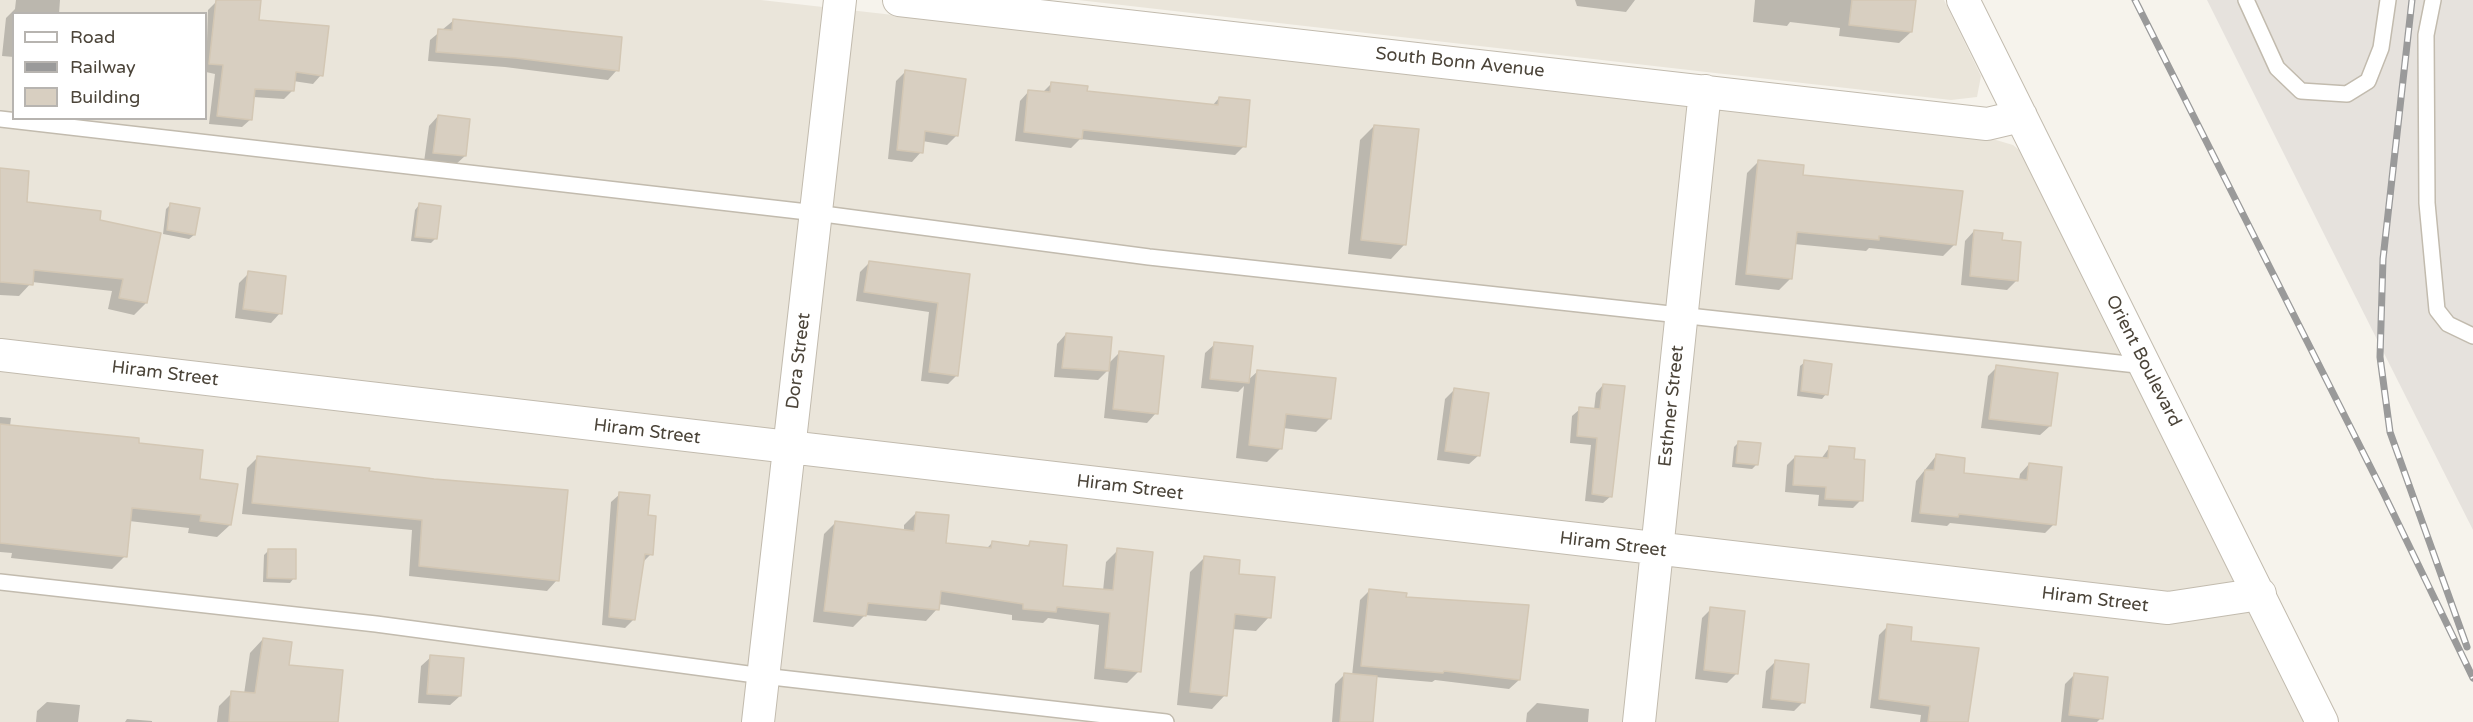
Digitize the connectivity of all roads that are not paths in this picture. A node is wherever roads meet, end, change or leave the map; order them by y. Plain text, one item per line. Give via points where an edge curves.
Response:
1 (840, 0) edge
2 (899, 0) edge
3 (1963, 0) edge
4 (2246, 0) edge
5 (2388, 0) edge
6 (2433, 0) edge
7 (1706, 91) junction
8 (2021, 116) junction
9 (0, 119) edge
10 (816, 213) junction
11 (1681, 316) junction
12 (2473, 336) edge
13 (0, 355) edge
14 (2146, 366) junction
15 (788, 448) junction
16 (1656, 550) junction
17 (0, 582) edge
18 (2260, 594) junction
19 (763, 676) junction
20 (758, 722) edge
21 (1166, 722) edge
22 (1639, 722) edge
23 (2322, 722) edge

1 - 10 street, Dora Street
2 - 7 street, South Bonn Avenue
3 - 8 street, Orient Boulevard
4 - 5 lane via 2277,68 2301,91 2347,94 2368,81 2382,48
6 - 12 lane via 2426,35 2427,203 2437,310 2448,324
7 - 8 street, South Bonn Avenue via 1987,124
7 - 11 street, Esthner Street
8 - 14 street, Orient Boulevard
9 - 10 lane
10 - 11 lane via 1149,257
10 - 15 street, Dora Street
11 - 14 lane
11 - 16 street, Esthner Street
13 - 15 street, Hiram Street
14 - 18 street, Orient Boulevard
15 - 16 street, Hiram Street
15 - 19 street, Dora Street
16 - 18 street, Hiram Street via 2168,608
16 - 22 street, Esthner Street
17 - 19 lane via 376,624
18 - 23 street, Orient Boulevard
19 - 20 street, Dora Street
19 - 21 lane

